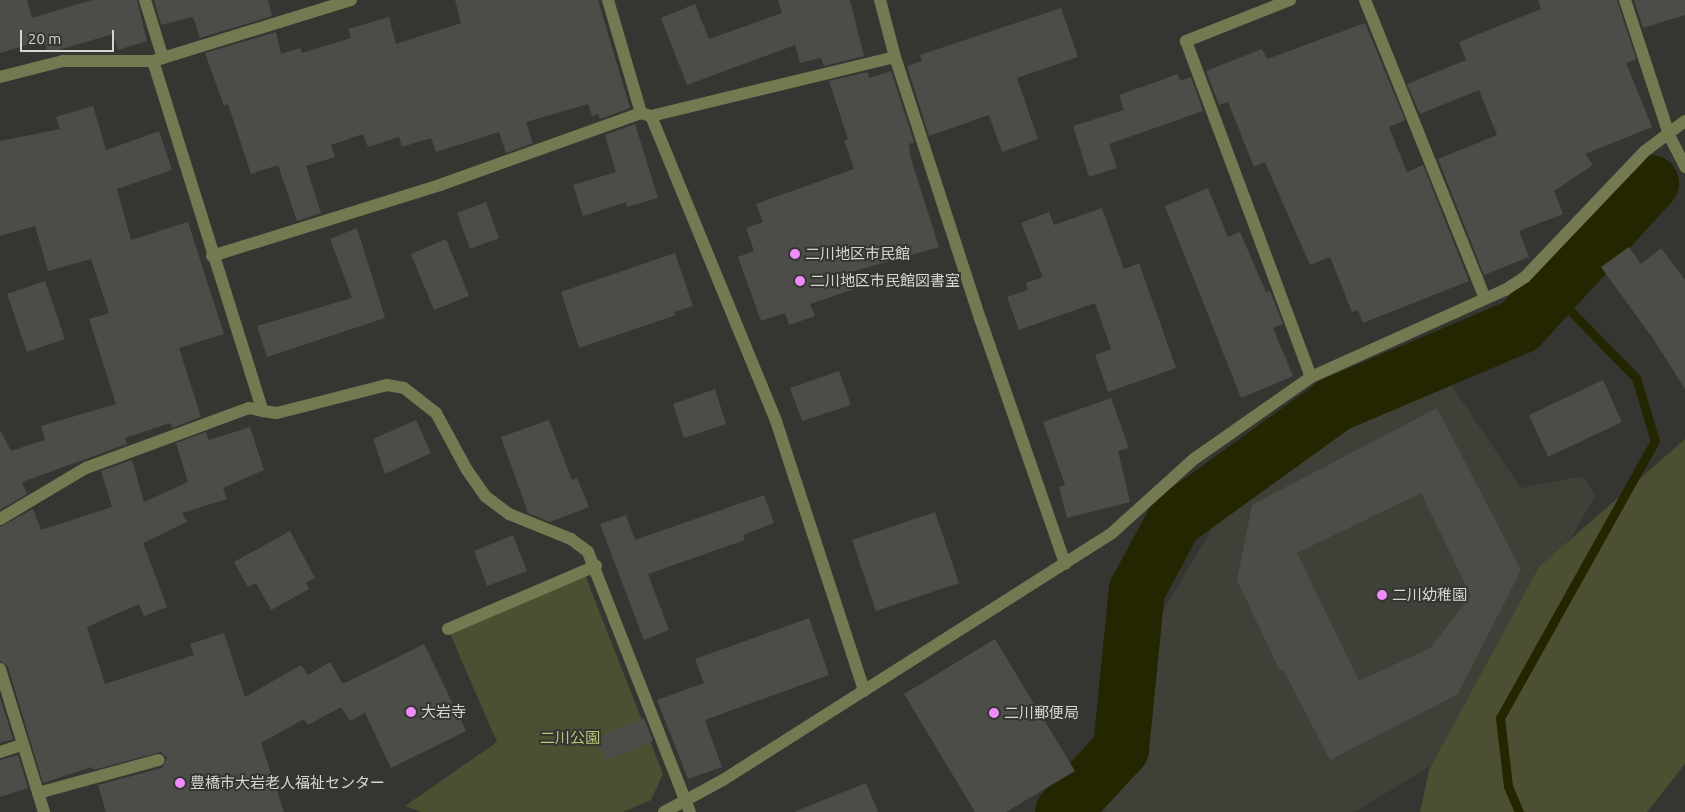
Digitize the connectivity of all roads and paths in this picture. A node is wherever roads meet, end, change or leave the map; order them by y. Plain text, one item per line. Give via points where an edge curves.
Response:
1 (145, 0) edge
2 (351, 0) edge
3 (608, 0) edge
4 (880, 0) edge
5 (1290, 0) edge
6 (1366, 0) edge
7 (1625, 0) edge
8 (895, 57) junction
9 (158, 59) junction
10 (0, 77) edge
11 (646, 115) junction
12 (1685, 121) edge
13 (1669, 135) junction
14 (1685, 167) edge
15 (212, 256) junction
16 (1485, 298) junction
17 (1312, 377) junction
18 (262, 412) junction
19 (0, 519) edge
20 (1064, 564) junction
21 (596, 566) junction
22 (448, 629) dead end
23 (0, 669) edge
24 (864, 690) junction
25 (22, 745) junction
26 (0, 752) edge
27 (159, 760) dead end
28 (38, 793) junction
29 (688, 807) edge
30 (44, 812) edge
31 (664, 812) edge

1 - 9 street
2 - 9 street
3 - 11 street
4 - 8 street
5 - 17 street via 1186,41
6 - 16 street
7 - 13 street
8 - 11 street
8 - 20 street
9 - 10 street via 63,61
9 - 15 street
11 - 15 street via 440,185
11 - 24 street via 776,421
12 - 13 street
13 - 14 street
13 - 16 street via 1645,151 1525,277
15 - 18 street
16 - 17 street via 1463,312
17 - 20 street via 1194,459 1112,533
18 - 19 street via 249,408 86,468
18 - 21 street via 277,413 387,385 404,388 436,413 485,496 509,514 571,539 588,552
20 - 24 street
21 - 22 street
21 - 29 street
23 - 25 street
24 - 29 street
25 - 26 street
25 - 28 street
27 - 28 street
28 - 30 street
29 - 31 street

